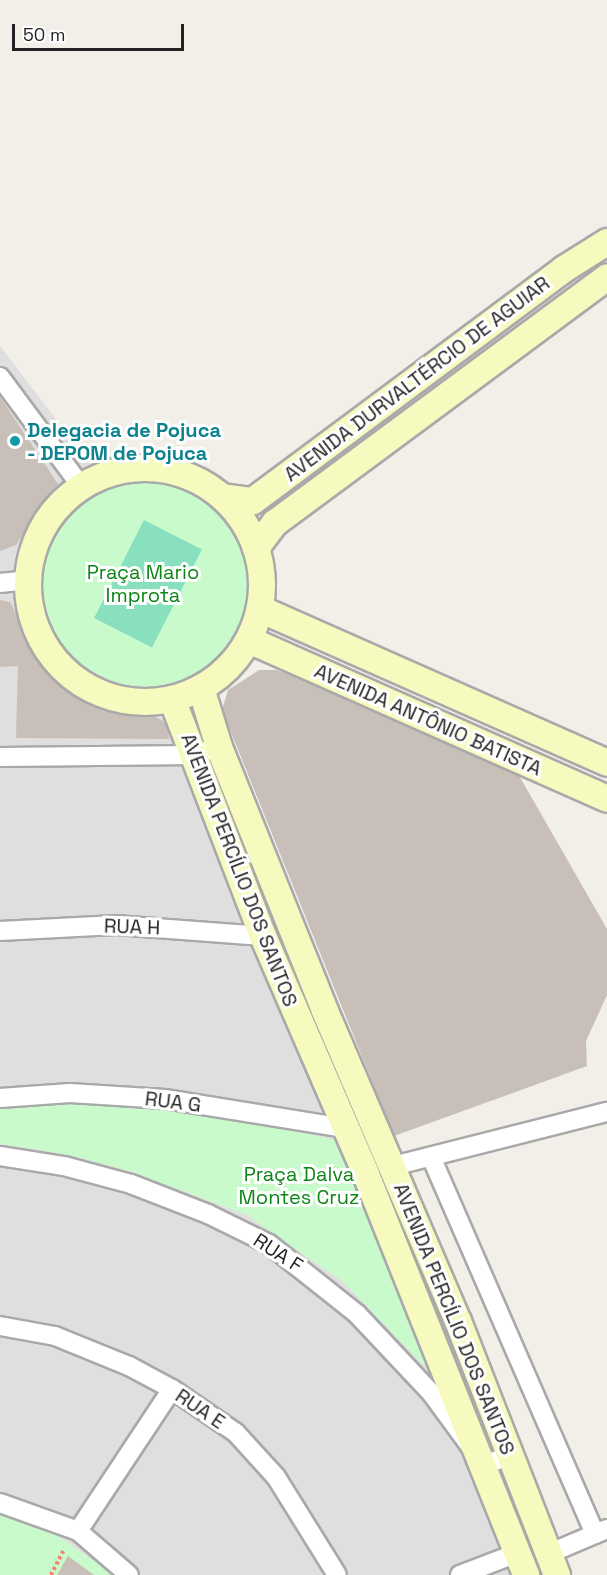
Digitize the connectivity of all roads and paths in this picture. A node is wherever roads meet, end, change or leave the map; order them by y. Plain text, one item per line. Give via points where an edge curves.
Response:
1 (607, 242) edge
2 (607, 277) edge
3 (474, 337) junction
4 (489, 362) junction
5 (0, 377) edge
6 (81, 486) junction
7 (223, 497) junction
8 (256, 548) junction
9 (27, 580) junction
10 (0, 583) edge
11 (260, 609) junction
12 (249, 640) junction
13 (201, 688) junction
14 (172, 699) junction
15 (219, 747) junction
16 (194, 755) junction
17 (0, 757) edge
18 (607, 763) edge
19 (607, 799) edge
20 (0, 931) edge
21 (263, 936) junction
22 (307, 958) junction
23 (278, 971) junction
24 (350, 1063) junction
25 (321, 1075) junction
26 (0, 1098) edge
27 (607, 1112) edge
28 (378, 1130) junction
29 (347, 1134) junction
30 (0, 1156) edge
31 (432, 1159) junction
32 (393, 1166) junction
33 (0, 1326) edge
34 (172, 1389) junction
35 (509, 1456) junction
36 (484, 1465) junction
37 (0, 1503) edge
38 (78, 1531) junction
39 (601, 1532) edge
40 (65, 1548) dead end
41 (521, 1564) edge
42 (552, 1565) edge
43 (51, 1575) edge
44 (129, 1575) edge
45 (337, 1575) edge
46 (460, 1575) edge

1 - 3 street, AVENIDA DURVALTÉRCIO DE AGUIAR via 564,269
2 - 4 street, AVENIDA DURVALTÉRCIO DE AGUIAR
3 - 4 street
3 - 7 street, AVENIDA DURVALTÉRCIO DE AGUIAR via 254,501
4 - 8 street, AVENIDA DURVALTÉRCIO DE AGUIAR via 275,523
5 - 6 street
6 - 7 street via 109,473 139,468 169,470 198,480
6 - 9 street via 59,504 43,526 31,552
7 - 8 street via 236,510
8 - 11 street via 263,584
9 - 10 street
9 - 14 street via 35,629 64,670 107,696
11 - 12 street
11 - 18 street, AVENIDA ANTÔNIO BATISTA
12 - 13 street via 236,659
12 - 19 street, AVENIDA ANTÔNIO BATISTA
13 - 14 street
13 - 15 street, AVENIDA PERCÍLIO DOS SANTOS
14 - 16 street, AVENIDA PERCÍLIO DOS SANTOS
15 - 16 street
15 - 22 street, AVENIDA PERCÍLIO DOS SANTOS
16 - 17 street
16 - 21 street, AVENIDA PERCÍLIO DOS SANTOS
20 - 21 street, RUA H via 116,925
21 - 23 street, AVENIDA PERCÍLIO DOS SANTOS
22 - 23 street
22 - 24 street, AVENIDA PERCÍLIO DOS SANTOS via 325,1011
23 - 25 street, AVENIDA PERCÍLIO DOS SANTOS
24 - 25 street
24 - 28 street, AVENIDA PERCÍLIO DOS SANTOS
25 - 29 street, AVENIDA PERCÍLIO DOS SANTOS
26 - 29 street, RUA G via 70,1093 165,1099
27 - 31 street via 516,1133
28 - 29 street
28 - 32 street, AVENIDA PERCÍLIO DOS SANTOS
29 - 36 street, AVENIDA PERCÍLIO DOS SANTOS
30 - 36 street, RUA F via 64,1166 131,1184 208,1214 269,1244 357,1314 432,1394
31 - 32 street
31 - 39 street
32 - 35 street, AVENIDA PERCÍLIO DOS SANTOS
33 - 34 street, RUA E via 55,1336 129,1366
34 - 38 street
34 - 45 street, RUA E via 236,1433 276,1477
35 - 36 street
35 - 42 street, AVENIDA PERCÍLIO DOS SANTOS
36 - 41 street, AVENIDA PERCÍLIO DOS SANTOS
37 - 38 street
38 - 44 street
39 - 42 street
40 - 43 path
41 - 46 street

